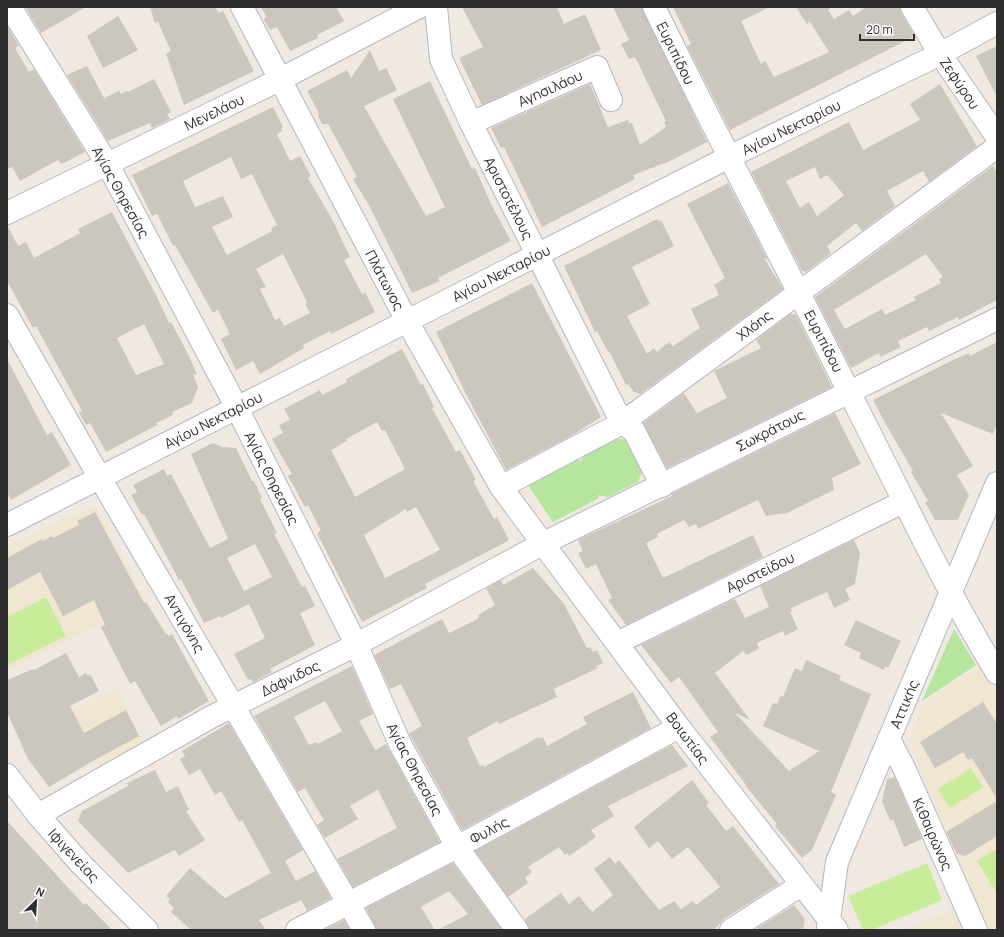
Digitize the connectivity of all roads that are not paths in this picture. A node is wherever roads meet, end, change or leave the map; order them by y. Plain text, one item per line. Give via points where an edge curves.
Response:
1 (10, 7) edge
2 (242, 7) edge
3 (419, 7) edge
4 (436, 7) edge
5 (654, 7) edge
6 (912, 7) edge
7 (997, 23) edge
8 (940, 54) junction
9 (279, 80) junction
10 (611, 100) dead end
11 (471, 123) junction
12 (997, 137) edge
13 (997, 147) edge
14 (729, 157) junction
15 (108, 165) junction
16 (7, 214) edge
17 (537, 254) junction
18 (798, 292) junction
19 (7, 314) edge
20 (997, 319) edge
21 (407, 321) junction
22 (849, 391) junction
23 (237, 408) junction
24 (622, 423) junction
25 (100, 478) junction
26 (997, 483) edge
27 (662, 486) junction
28 (501, 487) junction
29 (903, 502) junction
30 (7, 525) edge
31 (544, 543) junction
32 (951, 594) junction
33 (617, 643) junction
34 (356, 644) junction
35 (993, 659) edge
36 (234, 706) junction
37 (679, 727) junction
38 (889, 739) junction
39 (7, 775) edge
40 (38, 815) junction
41 (457, 847) junction
42 (801, 885) junction
43 (349, 902) junction
44 (831, 927) edge
45 (147, 930) edge
46 (297, 930) edge
47 (364, 930) edge
48 (517, 930) edge
49 (731, 930) edge
50 (976, 930) edge

1 - 15 street, Αγίας Θηρεσίας
2 - 9 street, Πλάτωνος
3 - 9 street, Μενελάου
4 - 11 street, Αριστοτέλους via 441,59
5 - 14 street, Ευριπίδου
6 - 8 street, Ζεφύρου
7 - 8 street, Αγίου Νεκταρίου
8 - 12 street, Ζεφύρου
8 - 14 street, Αγίου Νεκταρίου
9 - 15 street, Μενελάου
9 - 21 street, Πλάτωνος
10 - 11 street, Αγησιλάου via 597,67
11 - 17 street, Αριστοτέλους
13 - 18 street, Χλόης
14 - 17 street, Αγίου Νεκταρίου
14 - 18 street, Ευριπίδου
15 - 16 street, Μενελάου
15 - 23 street, Αγίας Θηρεσίας
17 - 21 street, Αγίου Νεκταρίου
17 - 24 street, Αριστοτέλους
18 - 22 street, Ευριπίδου
18 - 24 street, Χλόης
19 - 25 street, Αντιγόνης
20 - 22 street, Σωκράτους
21 - 23 street, Αγίου Νεκταρίου
21 - 28 street, Πλάτωνος
22 - 27 street, Σωκράτους
22 - 29 street, Ευριπίδου
23 - 25 street, Αγίου Νεκταρίου
23 - 34 street, Αγίας Θηρεσίας
24 - 27 street, Αριστοτέλους via 634,431
24 - 28 street, Χλόης
25 - 30 street, Αγίου Νεκταρίου
25 - 36 street, Αντιγόνης
26 - 32 street, Αττικής
27 - 31 street, Σωκράτους
28 - 31 street, Πλάτωνος
29 - 32 street, Ευριπίδου
29 - 33 street, Αριστείδου
31 - 33 street, Βοιωτίας
31 - 34 street, Δάφνιδος
32 - 35 street, Ευριπίδου
32 - 38 street, Αττικής
33 - 37 street, Βοιωτίας
34 - 36 street, Δάφνιδος
34 - 41 street, Αγίας Θηρεσίας via 400,744
36 - 40 street, Δάφνιδος
36 - 43 street, Αντιγόνης
37 - 41 street, Φυλής
37 - 42 street, Βοιωτίας
38 - 44 street, Αττικής via 837,862
38 - 50 street, Κιθαιρώνος
39 - 40 street, Ιφιγενείας
40 - 45 street, Ιφιγενείας via 80,864
41 - 43 street, Φυλής
41 - 48 street, Αγίας Θηρεσίας
42 - 44 street, Βοιωτίας
42 - 49 street
43 - 46 street, Φυλής
43 - 47 street, Αντιγόνης

